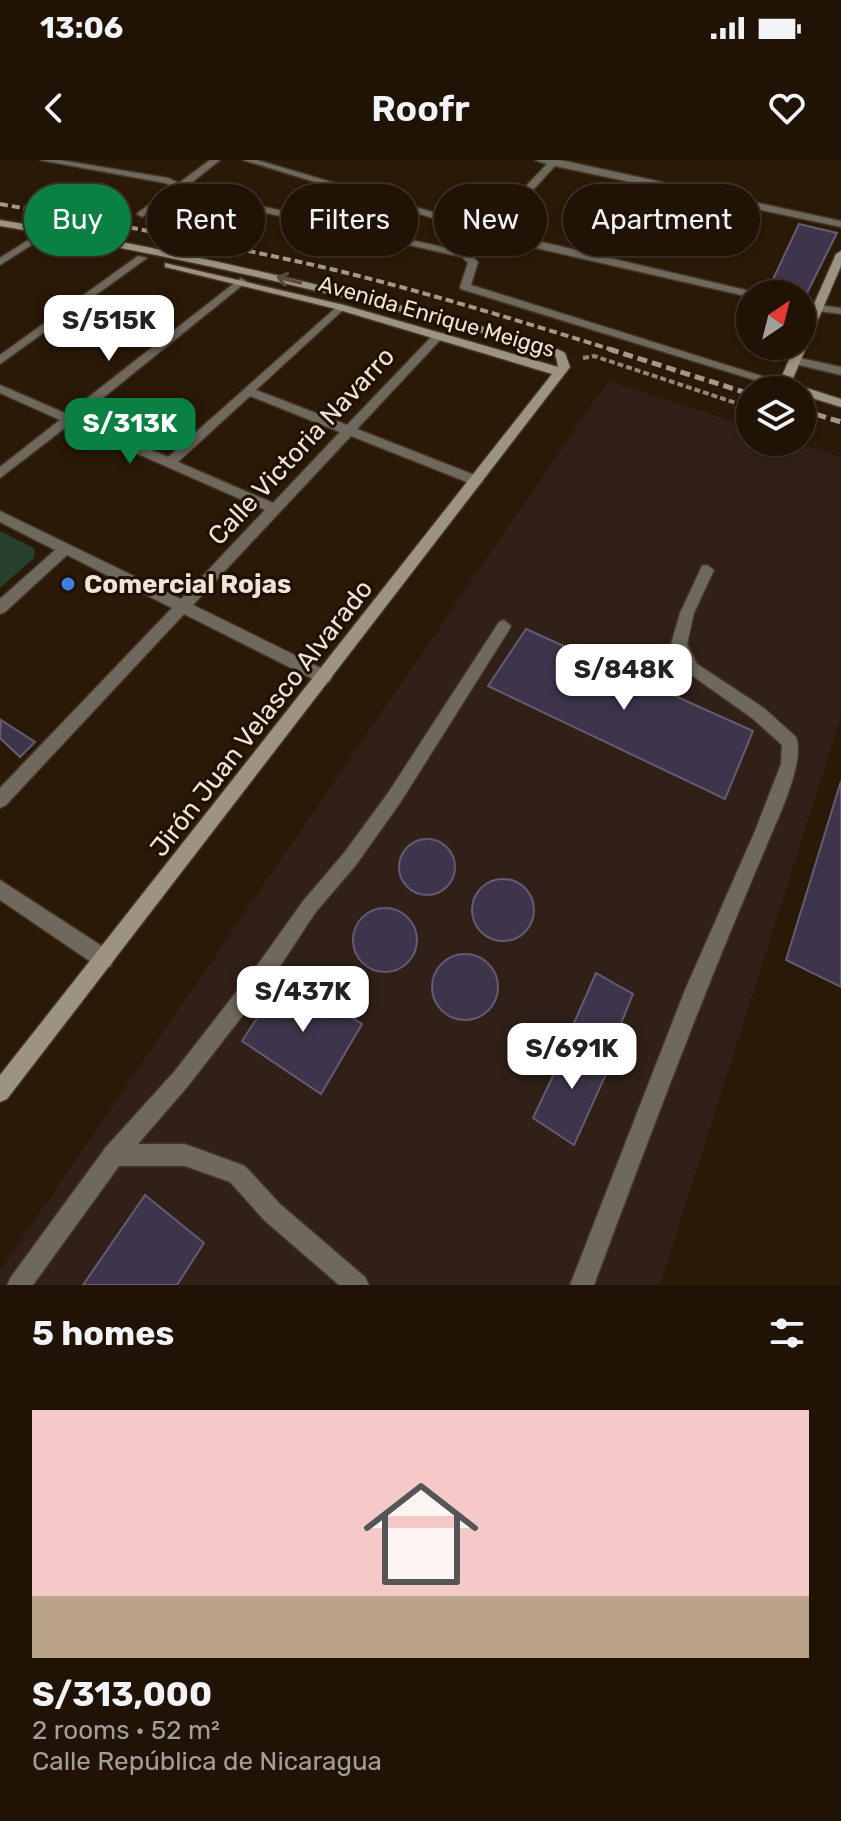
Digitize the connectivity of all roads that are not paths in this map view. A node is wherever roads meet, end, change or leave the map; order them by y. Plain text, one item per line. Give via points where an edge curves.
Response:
1 (44, 160) edge
2 (216, 160) edge
3 (247, 160) edge
4 (539, 160) edge
5 (554, 161) edge
6 (175, 184) edge
7 (182, 184) edge
8 (533, 184) edge
9 (147, 210) edge
10 (265, 210) edge
11 (142, 214) dead end
12 (434, 216) edge
13 (0, 223) edge
14 (841, 224) edge
15 (24, 226) edge
16 (0, 232) edge
17 (24, 236) edge
18 (24, 246) edge
19 (547, 246) edge
20 (131, 247) edge
21 (841, 254) edge
22 (131, 256) edge
23 (142, 258) junction
24 (0, 262) edge
25 (241, 281) junction
26 (736, 291) edge
27 (340, 307) junction
28 (817, 310) joint
29 (841, 311) edge
30 (439, 335) junction
31 (0, 360) edge
32 (795, 361) joint
33 (562, 367) junction
34 (841, 371) edge
35 (755, 376) edge
36 (788, 376) edge
37 (0, 389) edge
38 (248, 391) junction
39 (816, 395) edge
40 (841, 403) edge
41 (68, 419) junction
42 (349, 430) junction
43 (169, 463) junction
44 (0, 474) edge
45 (477, 481) junction
46 (275, 509) junction
47 (0, 516) edge
48 (66, 548) junction
49 (707, 570) dead end
50 (182, 606) junction
51 (0, 608) edge
52 (504, 626) dead end
53 (324, 677) junction
54 (0, 800) edge
55 (0, 889) edge
56 (104, 959) junction
57 (0, 1092) edge
58 (114, 1155) junction
59 (19, 1285) edge
60 (357, 1285) edge
61 (582, 1285) edge

1 - 6 street
2 - 7 street
3 - 12 street
4 - 5 street
5 - 8 street
5 - 14 street
9 - 11 street
10 - 35 street, Avenida Enrique Meiggs via 465,255 473,262 465,287
13 - 15 street, Avenida Enrique Meiggs
16 - 17 street, Avenida Enrique Meiggs
18 - 24 street
19 - 26 street
33 -> 20 street, Avenida Enrique Meiggs via 553,349 543,346 251,271
21 - 28 street
22 - 23 street, Avenida Enrique Meiggs
23 - 25 street, Avenida Enrique Meiggs
23 - 31 street
25 - 27 street, Avenida Enrique Meiggs
25 - 41 street
27 - 30 street, Avenida Enrique Meiggs
27 - 38 street
28 - 29 street
30 - 33 street, Avenida Enrique Meiggs
30 - 42 street, Calle Victoria Navarro
32 - 34 street
32 - 36 street
33 - 45 street, Jirón Juan Velasco Alvarado
37 - 41 street
38 - 42 street
38 - 43 street
39 - 40 street, Avenida Enrique Meiggs
41 - 43 street
41 - 44 street
42 - 45 street
42 - 46 street, Calle Victoria Navarro
43 - 46 street
45 - 53 street, Jirón Juan Velasco Alvarado
46 - 50 street, Calle Victoria Navarro
47 - 48 street
48 - 50 street
48 - 51 street
49 - 61 street via 679,644 692,668 790,742 789,764
50 - 53 street
50 - 54 street, Calle Victoria Navarro
52 - 58 street via 350,859 181,1079
53 - 56 street, Jirón Juan Velasco Alvarado
55 - 56 street
56 - 57 street, Jirón Juan Velasco Alvarado
58 - 59 street
58 - 60 street via 185,1155 237,1174 272,1212

